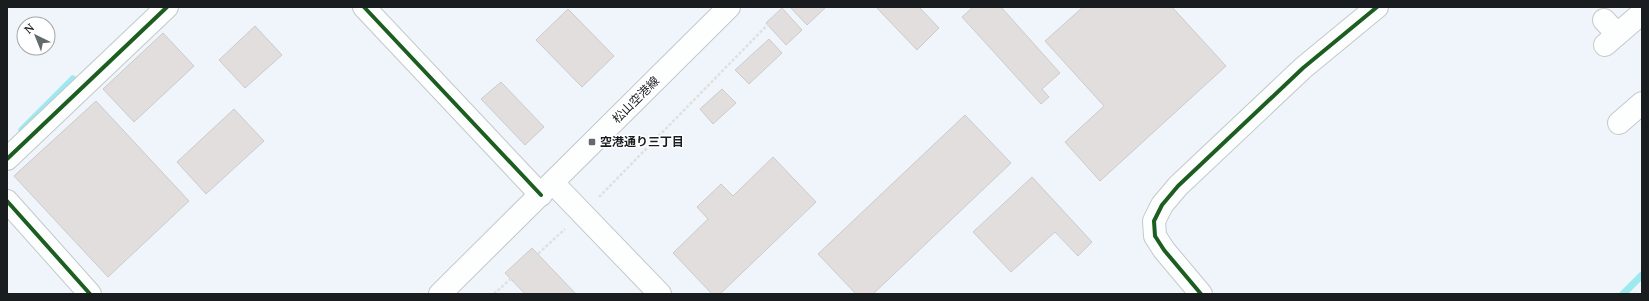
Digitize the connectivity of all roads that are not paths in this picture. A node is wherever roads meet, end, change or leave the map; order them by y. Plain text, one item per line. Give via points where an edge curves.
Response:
1 (167, 7) edge
2 (364, 7) edge
3 (729, 7) edge
4 (1377, 7) edge
5 (1642, 13) edge
6 (1609, 33) dead end
7 (1642, 103) edge
8 (1619, 123) dead end
9 (7, 159) edge
10 (547, 189) junction
11 (7, 201) edge
12 (90, 294) edge
13 (440, 294) edge
14 (660, 294) edge
15 (1201, 294) edge

1 - 9 street
2 - 10 street
3 - 10 street, 松山空港線
4 - 15 street via 1303,68 1178,186 1162,205 1154,221 1155,236
5 - 6 street
7 - 8 street
10 - 13 street, 松山空港線
10 - 14 street via 582,213
11 - 12 street

